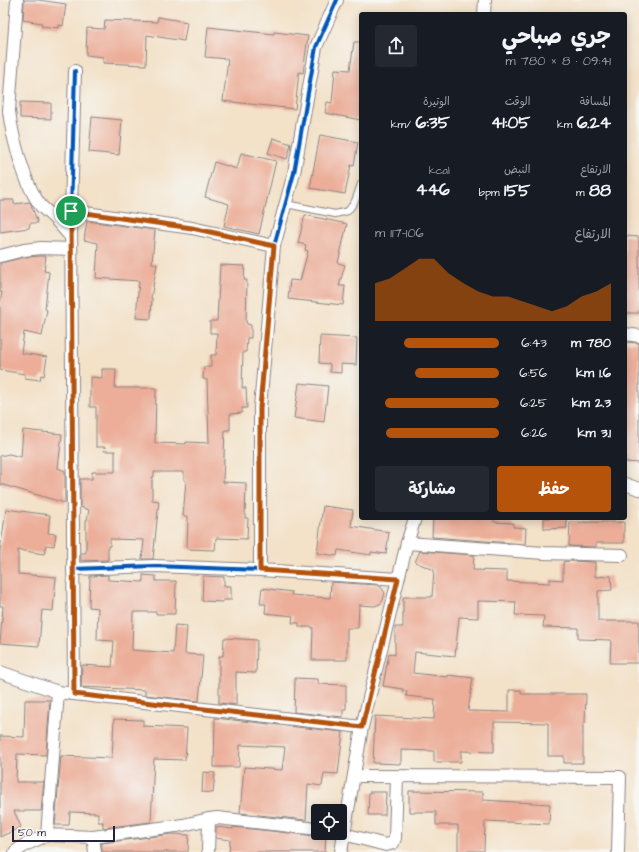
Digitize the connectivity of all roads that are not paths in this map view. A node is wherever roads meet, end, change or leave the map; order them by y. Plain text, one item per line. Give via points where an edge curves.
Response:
1 (18, 0) edge
2 (337, 0) edge
3 (485, 0) edge
4 (484, 12) edge
5 (75, 71) dead end
6 (4, 111) edge
7 (359, 190) edge
8 (286, 204) junction
9 (71, 211) junction
10 (71, 243) junction
11 (274, 246) junction
12 (0, 256) edge
13 (627, 334) edge
14 (639, 336) edge
15 (627, 485) edge
16 (639, 489) edge
17 (414, 520) edge
18 (407, 543) junction
19 (622, 555) dead end
20 (74, 568) junction
21 (260, 570) junction
22 (398, 579) junction
23 (0, 672) edge
24 (58, 692) junction
25 (74, 694) junction
26 (362, 727) junction
27 (354, 776) junction
28 (397, 777) junction
29 (347, 810) edge
30 (209, 819) junction
31 (311, 828) edge
32 (47, 835) junction
33 (347, 835) edge
34 (93, 837) junction
35 (342, 840) edge
36 (15, 852) edge
37 (95, 852) edge
38 (208, 852) edge
39 (341, 852) edge
40 (618, 852) edge

1 - 6 street
2 - 8 street via 316,47 294,173
3 - 4 street
5 - 9 street
6 - 10 street via 30,187 42,207
7 - 8 lane via 348,211 335,214
8 - 11 street
9 - 10 street
9 - 11 street via 192,228
10 - 12 street
10 - 20 street
11 - 21 street via 260,408
13 - 14 street
15 - 16 street
17 - 18 street
18 - 19 street via 544,553
18 - 22 street
20 - 21 street via 154,566
20 - 25 street
21 - 22 street
22 - 26 street
23 - 24 street
24 - 25 street
24 - 32 street
25 - 26 street
26 - 27 street
27 - 28 street
27 - 29 street
28 - 33 street via 393,842 386,844
28 - 40 street via 620,776
30 - 31 street
30 - 34 street
30 - 38 street
32 - 34 street
32 - 36 street
34 - 37 street
35 - 39 street

